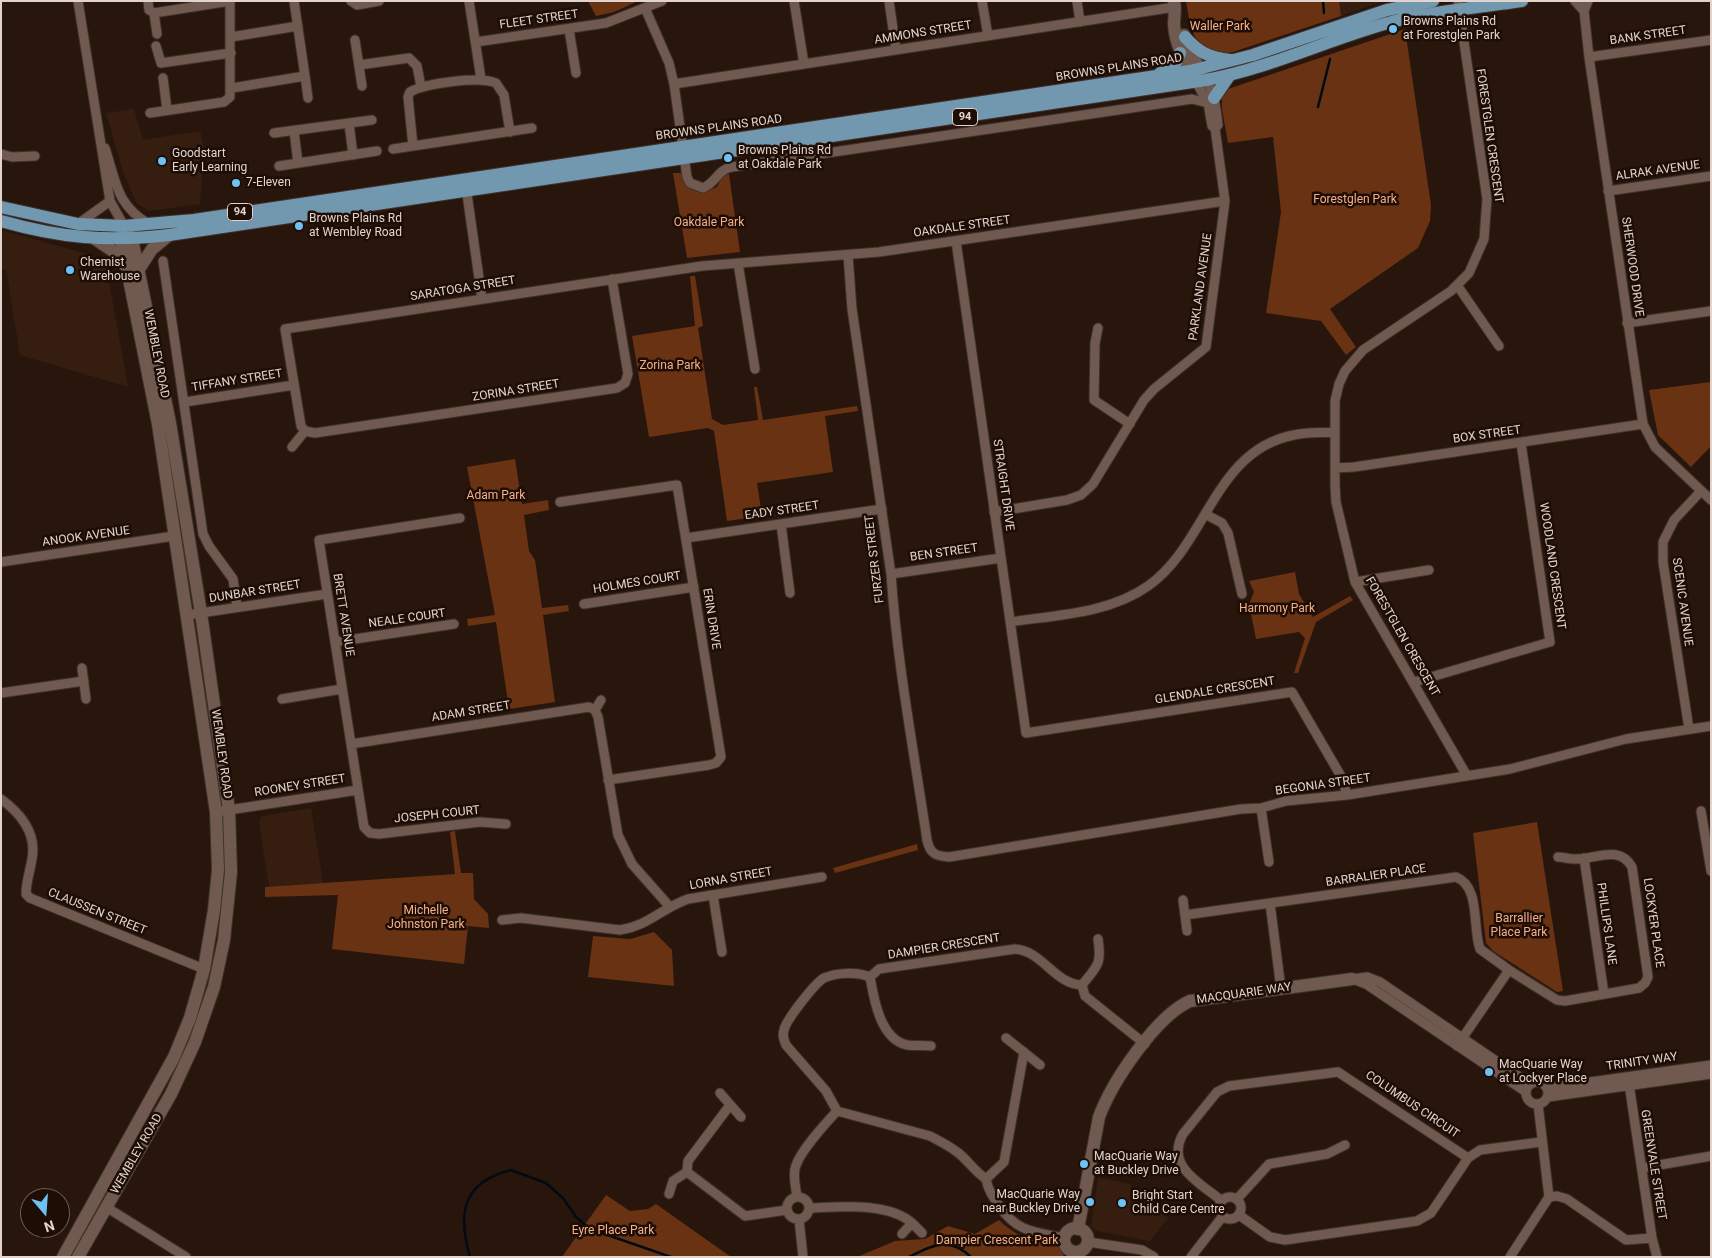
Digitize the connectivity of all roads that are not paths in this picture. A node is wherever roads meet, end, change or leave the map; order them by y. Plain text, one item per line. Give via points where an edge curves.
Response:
1 (78, 1) edge
2 (148, 1) edge
3 (230, 1) edge
4 (294, 1) edge
5 (351, 1) edge
6 (379, 1) edge
7 (469, 1) edge
8 (662, 1) edge
9 (794, 1) edge
10 (889, 1) edge
11 (982, 1) edge
12 (1077, 1) edge
13 (1433, 1) edge
14 (1522, 1) edge
15 (1575, 1) edge
16 (1588, 1) edge
17 (1458, 6) edge
18 (645, 8) junction
19 (1175, 9) edge
20 (1584, 11) junction
21 (154, 13) junction
22 (1080, 22) junction
23 (298, 26) junction
24 (569, 28) junction
25 (157, 34) dead end
26 (988, 36) junction
27 (231, 37) junction
28 (1185, 37) junction
29 (355, 40) dead end
30 (1711, 40) edge
31 (476, 42) junction
32 (156, 46) dead end
33 (896, 50) junction
34 (231, 53) junction
35 (1180, 53) junction
36 (1589, 57) junction
37 (1237, 60) junction
38 (158, 62) junction
39 (804, 64) junction
40 (359, 65) junction
41 (576, 74) dead end
42 (305, 76) junction
43 (1198, 76) junction
44 (1229, 76) junction
45 (1148, 78) junction
46 (481, 79) junction
47 (674, 84) junction
48 (362, 86) dead end
49 (421, 87) junction
50 (232, 88) junction
51 (308, 98) dead end
52 (1211, 100) junction
53 (167, 110) junction
54 (150, 113) dead end
55 (372, 120) dead end
56 (349, 123) junction
57 (99, 128) junction
58 (532, 128) dead end
59 (294, 131) junction
60 (510, 132) junction
61 (274, 133) dead end
62 (413, 146) junction
63 (393, 148) dead end
64 (377, 151) dead end
65 (684, 153) junction
66 (1, 154) edge
67 (353, 155) junction
68 (35, 156) dead end
69 (298, 163) junction
70 (279, 166) dead end
71 (1711, 176) edge
72 (465, 185) junction
73 (1608, 191) junction
74 (110, 201) junction
75 (1225, 201) junction
76 (1, 207) edge
77 (1, 221) edge
78 (78, 224) junction
79 (149, 224) junction
80 (124, 226) junction
81 (196, 230) junction
82 (169, 235) junction
83 (127, 239) junction
84 (95, 240) junction
85 (956, 241) junction
86 (848, 255) junction
87 (162, 261) dead end
88 (738, 263) junction
89 (702, 266) joint
90 (133, 268) junction
91 (612, 279) junction
92 (1457, 285) junction
93 (482, 299) junction
94 (1711, 311) edge
95 (1627, 323) junction
96 (1098, 328) dead end
97 (1499, 346) dead end
98 (755, 369) dead end
99 (294, 385) junction
100 (185, 402) junction
101 (1130, 424) junction
102 (1643, 424) junction
103 (306, 431) junction
104 (1335, 432) junction
105 (1521, 442) junction
106 (292, 447) dead end
107 (1335, 468) junction
108 (1701, 491) junction
109 (1711, 500) edge
110 (560, 502) dead end
111 (882, 509) junction
112 (994, 512) junction
113 (1205, 514) junction
114 (460, 518) dead end
115 (781, 524) junction
116 (174, 536) junction
117 (686, 538) junction
118 (1001, 558) junction
119 (1, 562) edge
120 (1429, 570) dead end
121 (891, 574) junction
122 (1355, 582) junction
123 (694, 587) junction
124 (790, 593) dead end
125 (327, 594) junction
126 (1242, 594) dead end
127 (584, 604) dead end
128 (237, 607) junction
129 (201, 613) junction
130 (187, 615) junction
131 (1010, 622) junction
132 (454, 624) dead end
133 (335, 642) junction
134 (82, 668) dead end
135 (84, 681) junction
136 (1414, 682) junction
137 (342, 689) junction
138 (1, 693) edge
139 (86, 699) dead end
140 (282, 699) dead end
141 (601, 700) dead end
142 (595, 710) junction
143 (1711, 726) edge
144 (1689, 729) junction
145 (1026, 733) joint
146 (351, 744) junction
147 (1467, 776) junction
148 (608, 780) junction
149 (358, 790) junction
150 (1347, 795) junction
151 (1, 799) edge
152 (1262, 808) junction
153 (229, 810) junction
154 (1701, 811) dead end
155 (216, 812) junction
156 (506, 824) dead end
157 (370, 832) joint
158 (937, 856) joint
159 (1558, 857) dead end
160 (1584, 858) junction
161 (1269, 862) dead end
162 (1711, 871) edge
163 (822, 877) dead end
164 (714, 895) junction
165 (1183, 900) dead end
166 (1270, 903) junction
167 (670, 907) junction
168 (1185, 915) junction
169 (502, 920) dead end
170 (1187, 931) dead end
171 (1098, 939) dead end
172 (722, 952) dead end
173 (204, 970) junction
174 (1509, 970) junction
175 (870, 977) junction
176 (1352, 979) joint
177 (1082, 986) junction
178 (1280, 989) junction
179 (1604, 994) junction
180 (1006, 1038) dead end
181 (1460, 1042) junction
182 (1145, 1044) junction
183 (931, 1046) dead end
184 (1024, 1052) junction
185 (1040, 1065) dead end
186 (1711, 1065) edge
187 (1711, 1074) edge
188 (1628, 1082) junction
189 (1528, 1088) junction
190 (1548, 1092) junction
191 (720, 1093) dead end
192 (1538, 1104) junction
193 (730, 1105) junction
194 (837, 1111) junction
195 (741, 1117) dead end
196 (1541, 1142) junction
197 (1345, 1145) dead end
198 (1711, 1156) edge
199 (1468, 1158) junction
200 (1642, 1168) junction
201 (120, 1170) junction
202 (687, 1172) junction
203 (986, 1179) junction
204 (669, 1194) dead end
205 (797, 1197) junction
206 (1549, 1197) junction
207 (1238, 1199) junction
208 (1222, 1201) junction
209 (106, 1207) junction
210 (810, 1208) junction
211 (787, 1210) junction
212 (1239, 1215) junction
213 (1223, 1216) junction
214 (799, 1219) junction
215 (912, 1223) junction
216 (1078, 1229) junction
217 (922, 1232) dead end
218 (902, 1234) dead end
219 (1065, 1238) junction
220 (1652, 1238) junction
221 (1088, 1242) junction
222 (1074, 1254) edge
223 (63, 1257) edge
224 (78, 1257) edge
225 (186, 1257) edge
226 (803, 1257) edge
227 (1154, 1257) edge
228 (1191, 1257) edge
229 (1510, 1257) edge
230 (1657, 1257) edge

1 - 57 street, WEMBLEY ROAD
2 - 21 street via 149,10
3 - 21 street
3 - 27 street
4 - 23 street
5 - 6 street via 357,4
7 - 31 street
8 - 18 street, FLEET STREET
9 - 39 street
10 - 33 street
11 - 26 street
12 - 22 street
13 - 37 main road, BROWNS PLAINS ROAD / 94 via 1387,10
14 - 17 main road, BROWNS PLAINS ROAD / 94
15 - 20 street
16 - 20 street, SHERWOOD DRIVE
17 - 44 main road, BROWNS PLAINS ROAD / 94 via 1394,22
17 - 92 street, FORESTGLEN CRESCENT via 1487,207 1484,239 1478,256
18 - 24 street, FLEET STREET via 606,23
18 - 47 street
19 - 22 street, AMMONS STREET
19 - 28 main road
19 - 35 main road via 1174,23
20 - 36 street, SHERWOOD DRIVE
21 - 25 street
22 - 26 street, AMMONS STREET
23 - 27 street
23 - 42 street
24 - 31 street, FLEET STREET
24 - 41 street
26 - 33 street, AMMONS STREET
27 - 34 street
28 - 37 main road via 1194,48 1204,53
28 - 43 main road
29 - 40 street
30 - 36 street, BANK STREET
31 - 46 street
32 - 38 street
33 - 39 street, AMMONS STREET
34 - 38 street
34 - 50 street
35 - 43 main road
35 - 45 main road via 1174,66
36 - 73 street, SHERWOOD DRIVE
37 - 43 main road, BROWNS PLAINS ROAD / 94
38 - 53 street
39 - 47 street, AMMONS STREET
40 - 48 street
40 - 49 street via 409,58 416,66
42 - 50 street
42 - 51 street
43 - 44 main road, BROWNS PLAINS ROAD / 94
43 - 45 main road, BROWNS PLAINS ROAD / 94
43 - 52 street, PARKLAND AVENUE
43 - 65 main road, BROWNS PLAINS ROAD / 94
44 - 52 main road
45 - 65 main road, BROWNS PLAINS ROAD / 94
46 - 49 street
46 - 60 street via 496,83 502,89
47 - 65 street
49 - 62 street via 410,92 408,97
50 - 53 street via 230,97 224,102
52 - 65 street, BROWNS PLAINS ROAD via 1197,98 728,168 720,171 710,185 703,188 688,180
52 - 75 street, PARKLAND AVENUE via 1218,125 1215,128
53 - 54 street
55 - 56 street
56 - 59 street
56 - 67 street
57 - 74 street, WEMBLEY ROAD
57 - 79 street, WEMBLEY ROAD via 122,200 132,213
58 - 60 street
59 - 61 street
59 - 69 street
60 - 62 street
62 - 63 street
64 - 67 street
65 - 72 main road, BROWNS PLAINS ROAD / 94
66 - 68 street
67 - 69 street
69 - 70 street
71 - 73 street, ALRAK AVENUE
72 - 79 main road, BROWNS PLAINS ROAD / 94
72 - 81 main road, BROWNS PLAINS ROAD / 94
72 - 93 street
73 - 95 street, SHERWOOD DRIVE
74 - 78 street
74 - 80 street, WEMBLEY ROAD
75 - 85 street, OAKDALE STREET
75 - 101 street, PARKLAND AVENUE via 1206,347 1154,389
76 - 78 main road, BROWNS PLAINS ROAD / 94
77 - 84 main road, BROWNS PLAINS ROAD / 94
78 - 80 main road, BROWNS PLAINS ROAD / 94
79 - 80 main road, BROWNS PLAINS ROAD / 94
80 - 81 main road via 157,231
80 - 83 main road, WEMBLEY ROAD
81 - 82 main road, BROWNS PLAINS ROAD / 94
82 - 83 main road, BROWNS PLAINS ROAD / 94
82 - 90 main road
83 - 84 main road, BROWNS PLAINS ROAD / 94
83 - 90 main road, WEMBLEY ROAD
84 - 90 main road
85 - 86 street, OAKDALE STREET
85 - 112 street, STRAIGHT DRIVE
86 - 88 street, OAKDALE STREET
86 - 111 street, FURZER STREET via 852,309
87 - 100 street, WEMBLEY ROAD
88 - 89 street, OAKDALE STREET
88 - 98 street
89 - 91 street, SARATOGA STREET
90 - 116 main road, WEMBLEY ROAD
90 - 129 main road, WEMBLEY ROAD via 170,423
91 - 93 street, SARATOGA STREET
91 - 103 street, ZORINA STREET via 628,374 625,383 617,388 315,433
92 - 97 street
92 - 104 street, FORESTGLEN CRESCENT via 1353,360 1339,384 1335,401
93 - 99 street, SARATOGA STREET via 285,329
94 - 95 street
95 - 102 street, SHERWOOD DRIVE
96 - 101 street via 1094,400
99 - 100 street, TIFFANY STREET
99 - 103 street via 301,426
100 - 128 street, WEMBLEY ROAD via 203,534 232,579
101 - 112 street, PARKLAND AVENUE via 1093,484 1081,495
102 - 105 street, BOX STREET
102 - 108 street, SHERWOOD DRIVE via 1656,447
103 - 106 street
104 - 107 street, FORESTGLEN CRESCENT
104 - 113 street via 1293,435 1252,453 1237,466
105 - 107 street, BOX STREET
105 - 136 street, WOODLAND CRESCENT via 1550,642
107 - 122 street, FORESTGLEN CRESCENT via 1336,502
108 - 109 street, SHERWOOD DRIVE
108 - 144 street, SCENIC AVENUE via 1674,520 1663,542 1663,562
110 - 117 street, ERIN DRIVE via 677,485
111 - 115 street, EADY STREET
111 - 121 street, FURZER STREET
112 - 118 street, STRAIGHT DRIVE
113 - 126 street via 1222,523 1228,533
113 - 131 street via 1182,552 1148,586 1111,604
114 - 125 street, BRETT AVENUE via 319,540
115 - 117 street, EADY STREET
115 - 124 street
116 - 119 street, ANOOK AVENUE
116 - 130 main road, WEMBLEY ROAD
117 - 123 street, ERIN DRIVE
118 - 121 street, BEN STREET
118 - 131 street, STRAIGHT DRIVE
120 - 122 street
121 - 158 street, FURZER STREET via 894,617 927,840 929,850
122 - 136 street, FORESTGLEN CRESCENT
123 - 127 street, HOLMES COURT
123 - 148 street, ERIN DRIVE via 721,757 708,766
125 - 128 street, DUNBAR STREET
125 - 133 street, BRETT AVENUE
128 - 129 street, DUNBAR STREET
129 - 130 street, DUNBAR STREET
129 - 153 main road, WEMBLEY ROAD
130 - 155 main road, WEMBLEY ROAD
131 - 145 street, STRAIGHT DRIVE
132 - 133 street, NEALE COURT
133 - 137 street, BRETT AVENUE
134 - 135 street
135 - 138 street
135 - 139 street
136 - 147 street, FORESTGLEN CRESCENT
137 - 140 street
137 - 146 street, BRETT AVENUE
141 - 142 street
142 - 146 street, ADAM STREET via 589,707
142 - 148 street
143 - 144 street, BEGONIA STREET
144 - 147 street, BEGONIA STREET via 1626,739 1510,769
145 - 150 street, GLENDALE CRESCENT via 1292,692 1342,778
146 - 149 street, BRETT AVENUE
147 - 150 street, BEGONIA STREET
148 - 167 street via 618,835 625,852
149 - 153 street, ROONEY STREET
149 - 157 street, BRETT AVENUE via 364,827
150 - 152 street, BEGONIA STREET via 1286,801
151 - 173 street, CLAUSSEN STREET via 23,818 30,834 33,853 26,894 30,898
152 - 158 street, BEGONIA STREET via 949,857
152 - 161 street
153 - 155 street, ROONEY STREET
153 - 201 main road, WEMBLEY ROAD via 229,904 214,987 181,1072
154 - 162 street
155 - 173 main road, WEMBLEY ROAD via 218,870
156 - 157 street, JOSEPH COURT via 480,822 379,834
159 - 160 street, LOCKYER PLACE
160 - 179 street, PHILLIPS LANE
160 - 179 street, LOCKYER PLACE via 1616,854 1628,860 1632,867 1648,977 1639,988
163 - 164 street, LORNA STREET
164 - 167 street, LORNA STREET via 688,899
164 - 172 street
165 - 168 street
166 - 168 street, BARRALIER PLACE
166 - 174 street, BARRALIER PLACE via 1456,877 1466,881 1471,890 1480,949
166 - 178 street
167 - 169 street, LORNA STREET via 635,928 620,930 521,918
168 - 170 street
171 - 177 street via 1101,957
173 - 201 main road, WEMBLEY ROAD via 174,1057
174 - 179 street, LOCKYER PLACE via 1557,1000
174 - 181 street
175 - 177 street, DAMPIER CRESCENT via 880,969 1015,948 1029,951 1070,985
175 - 183 street via 875,1009 896,1039 908,1045
175 - 194 street, DAMPIER CRESCENT via 858,973 821,980 784,1028 786,1045 826,1091
176 - 178 main road, MACQUARIE WAY
176 - 181 street, MACQUARIE WAY via 1366,984
177 - 182 street via 1085,996
178 - 182 main road, MACQUARIE WAY via 1190,1001 1167,1016
180 - 184 street
181 - 189 street, MACQUARIE WAY
182 - 216 main road, MACQUARIE WAY via 1114,1083 1099,1117
184 - 185 street
184 - 203 street via 1004,1162
186 - 188 street, TRINITY WAY
187 - 188 street, TRINITY WAY
188 - 190 street, TRINITY WAY
188 - 200 street, GREENVALE STREET
189 - 190 street, TRINITY WAY via 1540,1082
189 - 192 street via 1529,1101
190 - 192 street, TRINITY WAY via 1544,1102
191 - 193 street
192 - 196 street
193 - 195 street
193 - 202 street via 688,1161
194 - 203 street via 930,1136 954,1149
194 - 205 street via 797,1163 794,1176
196 - 199 street via 1480,1150
196 - 206 street
197 - 207 street via 1327,1154 1269,1164
198 - 200 street
199 - 208 street, COLUMBUS CIRCUIT via 1338,1072 1229,1086 1216,1092 1183,1134 1178,1156 1181,1167
199 - 212 street via 1430,1213 1417,1221 1285,1240 1270,1237
200 - 220 street, GREENVALE STREET
201 - 209 main road, WEMBLEY ROAD
201 - 223 main road, WEMBLEY ROAD
202 - 204 street via 673,1181
202 - 211 street via 745,1216
203 - 219 street via 988,1190 1008,1219 1017,1226
205 - 210 street via 807,1201
205 - 211 street via 790,1200
206 - 220 street via 1567,1199 1626,1240
206 - 229 street
207 - 208 street via 1227,1197
207 - 212 street via 1241,1205
208 - 213 street via 1220,1211
209 - 224 main road, WEMBLEY ROAD
209 - 225 street
210 - 214 street
210 - 215 street via 862,1207 904,1216
211 - 214 street via 793,1218
212 - 213 street via 1233,1219
213 - 228 street
214 - 226 street
215 - 217 street
215 - 218 street
216 - 219 main road via 1068,1232
216 - 221 main road via 1087,1235
219 - 222 main road
220 - 230 street, GREENVALE STREET
221 - 222 main road via 1083,1250
221 - 227 street via 1142,1250

